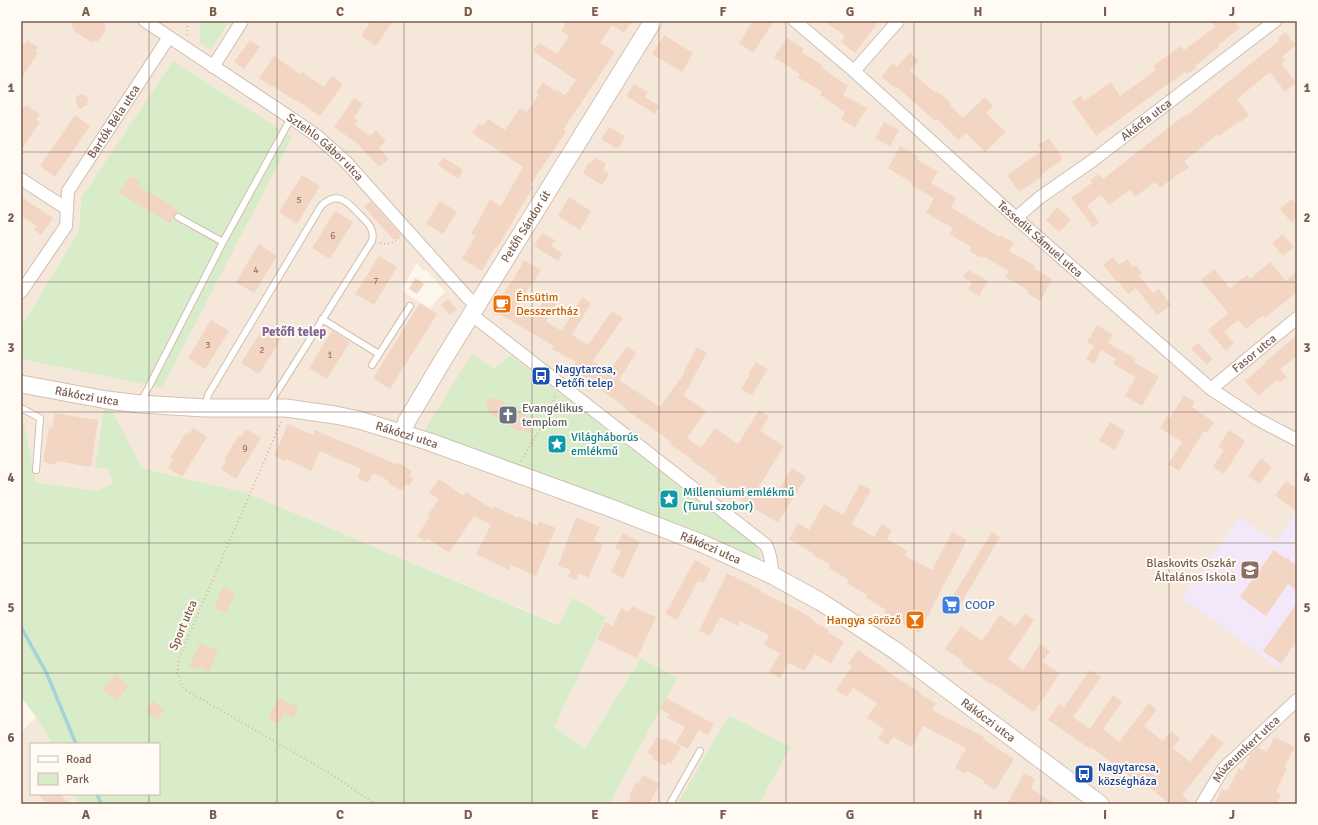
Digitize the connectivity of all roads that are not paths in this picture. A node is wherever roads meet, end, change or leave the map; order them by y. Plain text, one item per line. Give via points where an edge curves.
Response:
1 (145, 21) edge
2 (242, 21) edge
3 (654, 21) edge
4 (795, 21) edge
5 (898, 21) edge
6 (1276, 21) edge
7 (169, 37) junction
8 (213, 67) junction
9 (854, 71) junction
10 (291, 118) junction
11 (21, 179) edge
12 (68, 191) junction
13 (55, 202) junction
14 (66, 209) junction
15 (178, 217) dead end
16 (1016, 218) junction
17 (223, 242) junction
18 (21, 292) edge
19 (410, 306) dead end
20 (475, 310) junction
21 (1297, 318) edge
22 (322, 319) junction
23 (379, 354) junction
24 (372, 365) dead end
25 (21, 384) edge
26 (1211, 389) junction
27 (140, 404) junction
28 (267, 407) junction
29 (21, 408) edge
30 (205, 408) junction
31 (402, 433) junction
32 (1297, 440) edge
33 (36, 470) dead end
34 (772, 575) junction
35 (1297, 700) edge
36 (700, 751) dead end
37 (670, 804) edge
38 (1100, 804) edge
39 (1202, 804) edge

1 - 7 street, Sztehlo Gábor utca
2 - 8 street
3 - 20 main road, Petőfi Sándor út
4 - 9 street, Tessedik Sámuel utca
5 - 9 street
6 - 16 street, Akácfa utca via 1092,161 1039,198
7 - 8 street, Sztehlo Gábor utca
7 - 12 street, Bartók Béla utca
8 - 10 street, Sztehlo Gábor utca
9 - 16 street, Tessedik Sámuel utca
10 - 17 lane
10 - 20 street, Sztehlo Gábor utca via 317,136 346,162 467,297
11 - 13 street
12 - 13 street
12 - 14 street, Bartók Béla utca
13 - 14 street
14 - 18 street, Bartók Béla utca via 66,226
15 - 17 lane
16 - 26 street, Tessedik Sámuel utca
17 - 27 lane
19 - 23 lane
20 - 31 main road, Petőfi Sándor út via 440,365
20 - 34 street via 560,383 766,545 772,563
21 - 26 street, Fasor utca
22 - 23 lane
22 - 28 lane
22 - 30 lane via 372,241 373,234 371,226 349,203 336,198 321,206 208,395
23 - 24 lane
25 - 27 main road, Rákóczi utca
26 - 32 street, Tessedik Sámuel utca via 1257,419
27 - 30 main road, Rákóczi utca
28 - 30 main road, Rákóczi utca
28 - 31 main road, Rákóczi utca via 335,415
29 - 33 lane via 40,418
31 - 34 main road, Rákóczi utca via 608,506
34 - 38 main road, Rákóczi utca via 821,602 896,652
35 - 39 street, Múzeumkert utca via 1223,770
36 - 37 lane

